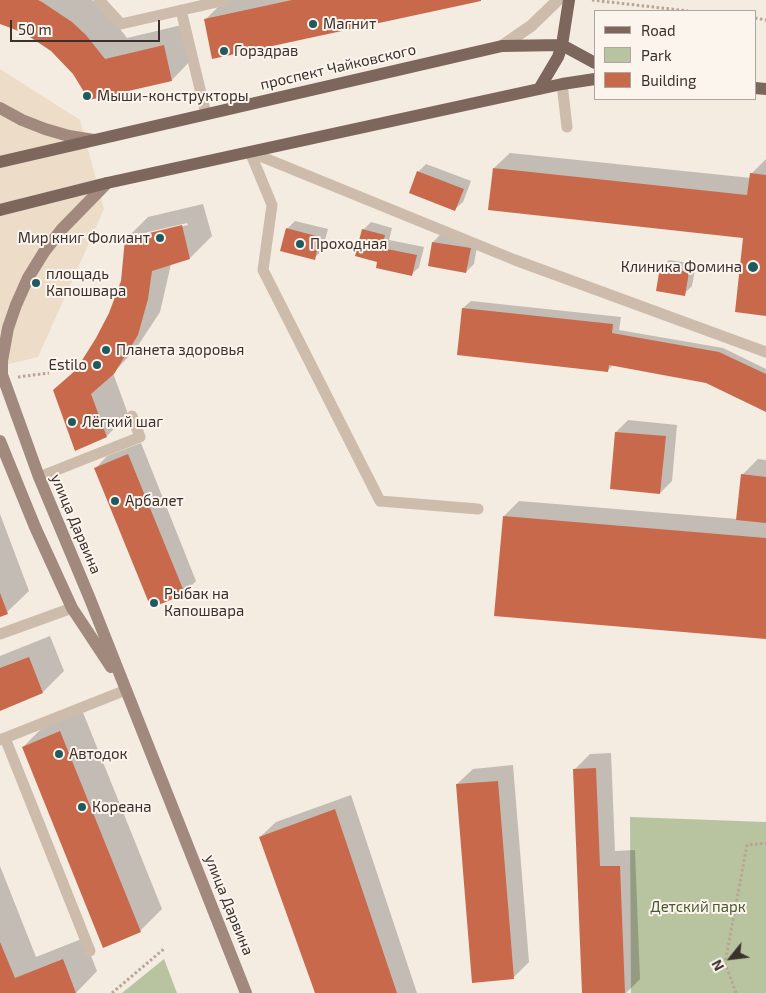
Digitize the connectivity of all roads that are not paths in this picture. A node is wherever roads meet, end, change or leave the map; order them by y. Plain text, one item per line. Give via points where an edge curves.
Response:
1 (99, 0) edge
2 (226, 0) edge
3 (558, 0) edge
4 (569, 0) edge
5 (181, 10) junction
6 (562, 45) junction
7 (502, 46) junction
8 (594, 62) edge
9 (594, 79) edge
10 (562, 84) junction
11 (538, 89) junction
12 (0, 108) edge
13 (206, 114) junction
14 (567, 127) dead end
15 (94, 140) junction
16 (250, 152) junction
17 (0, 162) edge
18 (107, 183) junction
19 (0, 210) edge
20 (766, 352) edge
21 (1, 374) edge
22 (132, 416) dead end
23 (0, 441) edge
24 (39, 477) junction
25 (478, 509) dead end
26 (72, 608) junction
27 (0, 634) edge
28 (126, 690) junction
29 (2, 739) edge
30 (90, 951) dead end
31 (246, 993) edge

1 - 5 lane via 121,24
2 - 5 lane
3 - 7 street via 531,26
4 - 6 main road
5 - 13 lane
6 - 7 main road, проспект Чайковского
6 - 8 main road, проспект Чайковского
6 - 11 main road
7 - 13 main road, проспект Чайковского
9 - 10 main road
10 - 11 main road
10 - 14 lane
11 - 16 main road
12 - 15 main road via 45,129
13 - 15 main road, проспект Чайковского
15 - 17 main road, проспект Чайковского
16 - 18 main road
16 - 20 lane via 515,260
16 - 25 lane via 272,205 263,270 380,501
18 - 19 main road
18 - 21 main road via 62,229 28,278 8,328
21 - 24 main road, улица Дарвина
22 - 24 lane via 140,437
23 - 26 main road, улица Дарвина
24 - 28 main road, улица Дарвина
26 - 27 lane
26 - 28 main road, улица Дарвина
28 - 29 lane
28 - 31 main road, улица Дарвина
29 - 30 lane

